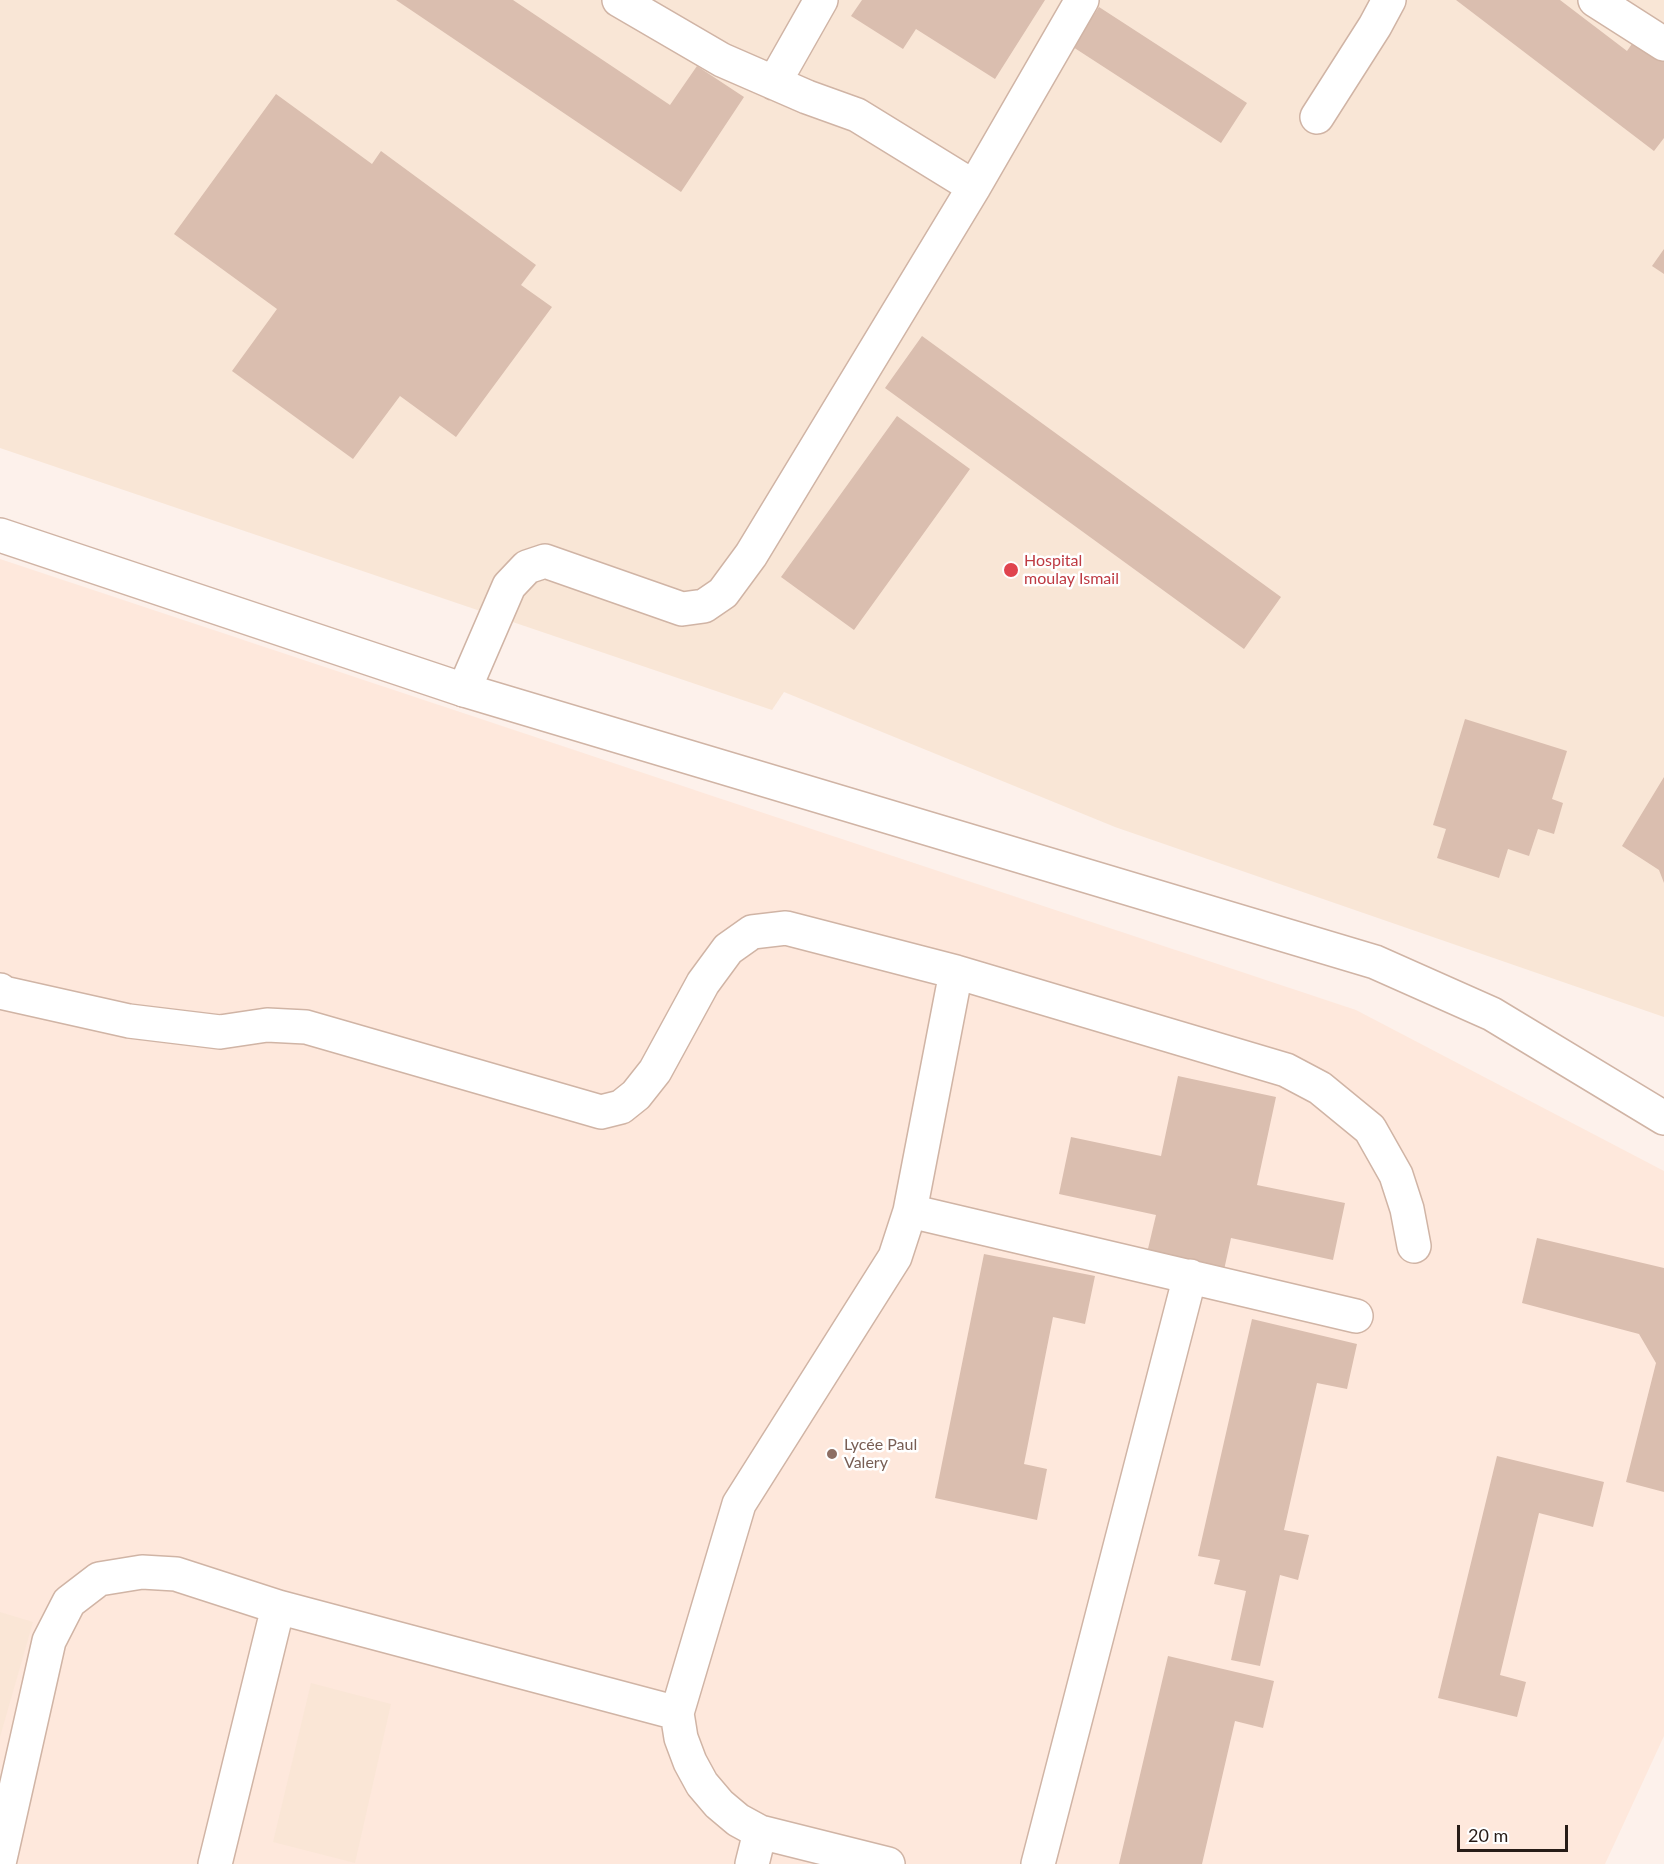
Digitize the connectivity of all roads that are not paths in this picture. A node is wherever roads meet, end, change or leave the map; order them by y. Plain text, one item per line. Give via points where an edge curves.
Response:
1 (619, 0) edge
2 (821, 0) edge
3 (1082, 0) edge
4 (1389, 0) edge
5 (1595, 0) edge
6 (1664, 44) edge
7 (774, 83) junction
8 (1317, 117) dead end
9 (974, 187) junction
10 (0, 535) edge
11 (464, 690) junction
12 (956, 972) junction
13 (0, 990) edge
14 (1664, 1118) edge
15 (910, 1211) junction
16 (1414, 1246) dead end
17 (1190, 1276) junction
18 (1356, 1316) dead end
19 (278, 1607) junction
20 (677, 1713) junction
21 (760, 1832) junction
22 (0, 1859) edge
23 (215, 1864) edge
24 (752, 1864) edge
25 (888, 1864) edge
26 (1038, 1864) edge

1 - 7 main road via 722,60
2 - 7 main road
3 - 9 main road
4 - 8 main road
5 - 6 main road
7 - 9 main road via 857,115
9 - 11 main road via 751,555 723,593 704,606 682,609 545,561 527,567 509,586
10 - 11 main road
11 - 14 main road via 1375,962 1492,1014
12 - 13 main road via 786,928 752,932 728,949 703,983 655,1071 636,1095 621,1107 601,1112 306,1027 267,1025 220,1032 129,1021
12 - 15 main road
12 - 16 main road via 1286,1070 1320,1088 1370,1129 1396,1174
15 - 17 main road
15 - 20 main road via 895,1257 739,1504
17 - 18 main road
17 - 26 main road
19 - 20 main road
19 - 22 main road via 176,1574 142,1572 99,1579 69,1602 49,1641
19 - 23 main road
20 - 21 main road via 681,1738 702,1784 731,1814
21 - 24 main road
21 - 25 main road

